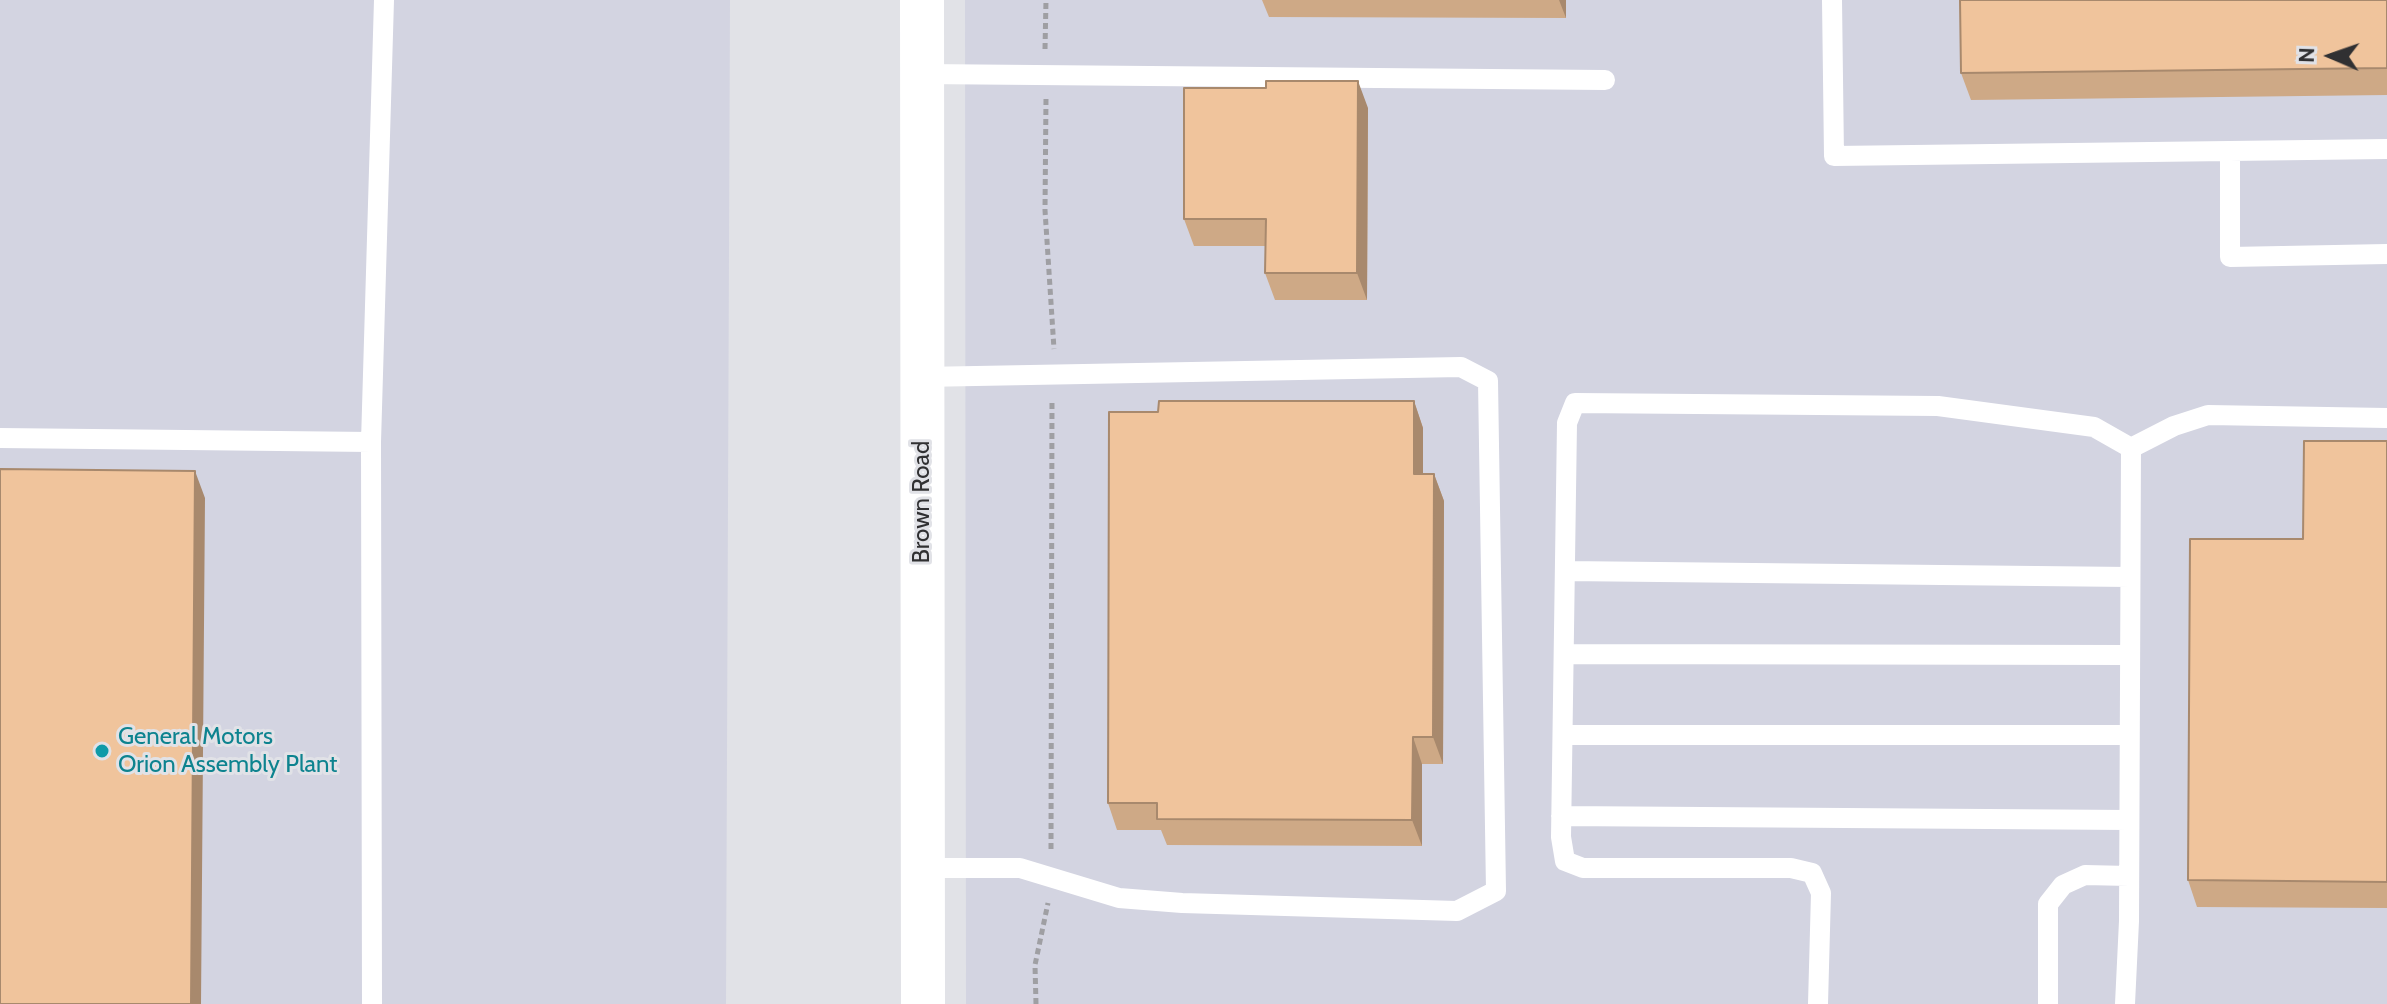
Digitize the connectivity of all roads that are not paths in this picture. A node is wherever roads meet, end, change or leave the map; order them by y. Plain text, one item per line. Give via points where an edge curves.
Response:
1 (384, 0) edge
2 (922, 0) edge
3 (1832, 0) edge
4 (922, 74) junction
5 (1605, 80) dead end
6 (2387, 149) edge
7 (2230, 154) junction
8 (2387, 254) edge
9 (922, 377) junction
10 (2387, 418) edge
11 (0, 438) edge
12 (371, 442) junction
13 (2131, 448) junction
14 (1565, 571) junction
15 (2130, 577) junction
16 (1564, 654) junction
17 (2130, 655) junction
18 (1563, 735) junction
19 (2129, 735) junction
20 (1561, 816) junction
21 (2129, 820) junction
22 (923, 868) junction
23 (2129, 876) junction
24 (372, 1004) edge
25 (923, 1004) edge
26 (1818, 1004) edge
27 (2048, 1004) edge
28 (2125, 1004) edge

1 - 12 lane
2 - 4 main road, Brown Road
3 - 7 lane via 1834,156
4 - 5 lane
4 - 9 main road, Brown Road
6 - 7 lane
7 - 8 lane via 2230,257
9 - 22 main road, Brown Road
9 - 22 lane via 1461,367 1488,381 1496,891 1457,911 1119,898 1020,868
10 - 13 lane via 2208,415
11 - 12 lane
12 - 24 lane
13 - 14 lane via 2094,427 1938,406 1575,403 1567,423
13 - 15 lane
14 - 15 lane
14 - 16 lane
15 - 17 lane
16 - 17 lane
16 - 18 lane
17 - 19 lane
18 - 19 lane
18 - 20 lane
19 - 21 lane
20 - 21 lane
20 - 26 lane via 1565,861 1583,868 1791,868 1812,873 1821,893
21 - 23 lane
22 - 25 main road, Brown Road
23 - 27 lane via 2085,875 2063,885 2048,904
23 - 28 lane

